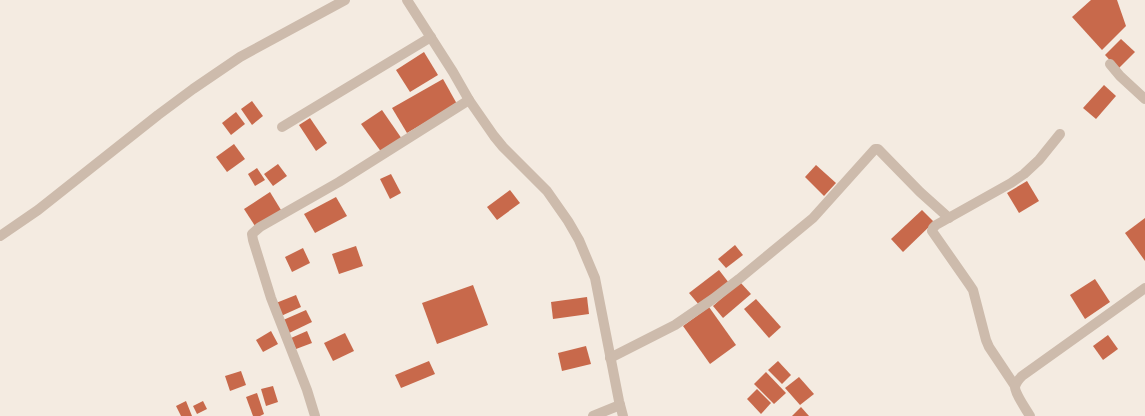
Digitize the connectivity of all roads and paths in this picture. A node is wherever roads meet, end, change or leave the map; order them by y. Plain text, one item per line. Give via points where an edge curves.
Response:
1 (345, 0) edge
2 (408, 0) edge
3 (431, 37) junction
4 (1110, 64) dead end
5 (1145, 99) edge
6 (469, 100) junction
7 (282, 127) dead end
8 (1060, 134) dead end
9 (949, 218) junction
10 (0, 236) edge
11 (1145, 288) edge
12 (610, 358) junction
13 (1015, 386) junction
14 (620, 405) junction
15 (316, 416) edge
16 (593, 416) edge
17 (623, 416) edge
18 (1030, 416) edge

1 - 10 street via 240,57 193,89 38,210
2 - 3 street
3 - 6 street
3 - 7 street
4 - 5 street
6 - 12 street via 503,147 547,192 579,240 595,278
6 - 15 street via 252,234 271,298
8 - 9 street via 1024,174
9 - 12 street via 878,149 875,149 813,218 739,279 675,325
9 - 13 street via 932,231 973,290 989,347
11 - 13 street via 1022,376
12 - 14 street
13 - 18 street
14 - 16 street
14 - 17 street

